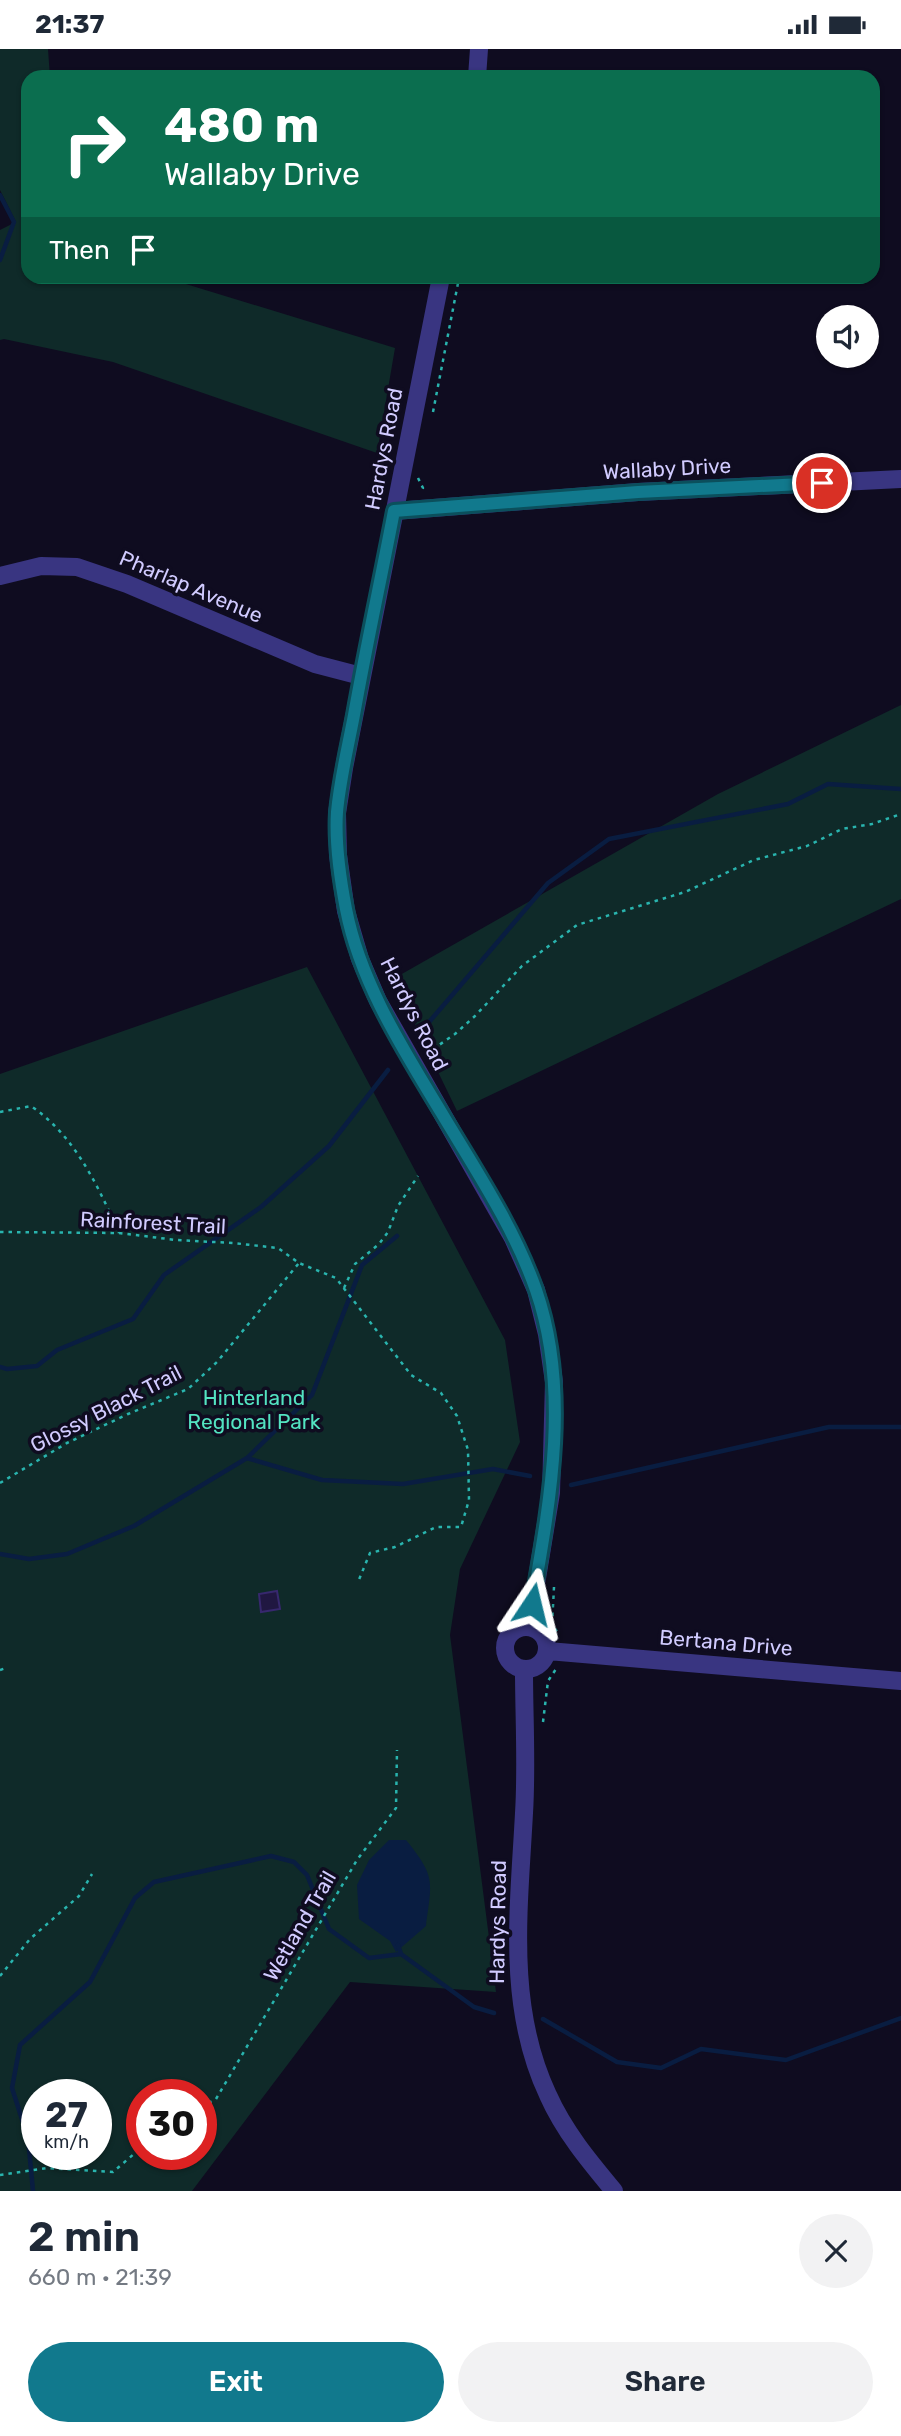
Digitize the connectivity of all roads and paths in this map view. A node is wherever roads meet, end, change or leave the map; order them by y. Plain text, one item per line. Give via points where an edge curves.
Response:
1 (479, 49) edge
2 (478, 70) edge
3 (440, 284) edge
4 (901, 479) edge
5 (394, 511) junction
6 (0, 576) edge
7 (361, 676) junction
8 (901, 814) edge
9 (413, 1063) junction
10 (0, 1112) edge
11 (418, 1176) dead end
12 (0, 1232) edge
13 (119, 1233) junction
14 (299, 1263) junction
15 (344, 1288) junction
16 (0, 1483) edge
17 (555, 1576) dead end
18 (358, 1582) dead end
19 (528, 1627) junction
20 (563, 1637) dead end
21 (548, 1651) junction
22 (561, 1666) dead end
23 (6, 1668) dead end
24 (0, 1670) edge
25 (524, 1670) junction
26 (901, 1681) edge
27 (542, 1728) dead end
28 (397, 1750) dead end
29 (92, 1874) dead end
30 (0, 1976) edge
31 (217, 2097) edge
32 (126, 2161) edge
33 (0, 2175) edge
34 (614, 2191) edge

1 - 2 street
3 - 5 street, Hardys Road
4 - 5 street, Wallaby Drive via 638,492
5 - 7 street, Hardys Road
6 - 7 street, Pharlap Avenue via 41,566 77,567 315,664
7 - 9 street, Hardys Road via 337,813 338,855 346,911 360,959
8 - 9 path via 842,829 807,846 754,860 685,892 577,925 522,966 455,1034
9 - 19 street, Hardys Road via 513,1238 536,1290 547,1334 554,1382 551,1493
10 - 13 path via 31,1106 42,1114 74,1147
11 - 15 path via 388,1232 355,1264
12 - 13 path, Rainforest Trail
13 - 14 path, Rainforest Trail via 278,1248
14 - 15 path via 336,1278
14 - 16 path, Glossy Black Trail via 217,1362 188,1389 67,1443
15 - 18 path via 411,1375 442,1393 457,1416 468,1450 469,1500 461,1527 436,1527 395,1547 370,1553
17 - 20 path via 552,1625
19 - 21 street via 545,1637
19 - 25 street via 512,1632 505,1647 510,1662
21 - 25 street via 540,1665
21 - 26 street, Bertana Drive
22 - 27 path via 550,1674
23 - 24 path
25 - 34 street, Hardys Road via 525,1809 517,1934 524,2028 548,2097 579,2149
28 - 31 path, Wetland Trail via 396,1808 357,1860
29 - 30 path via 79,1896 30,1939
32 - 33 path via 113,2172 47,2168

